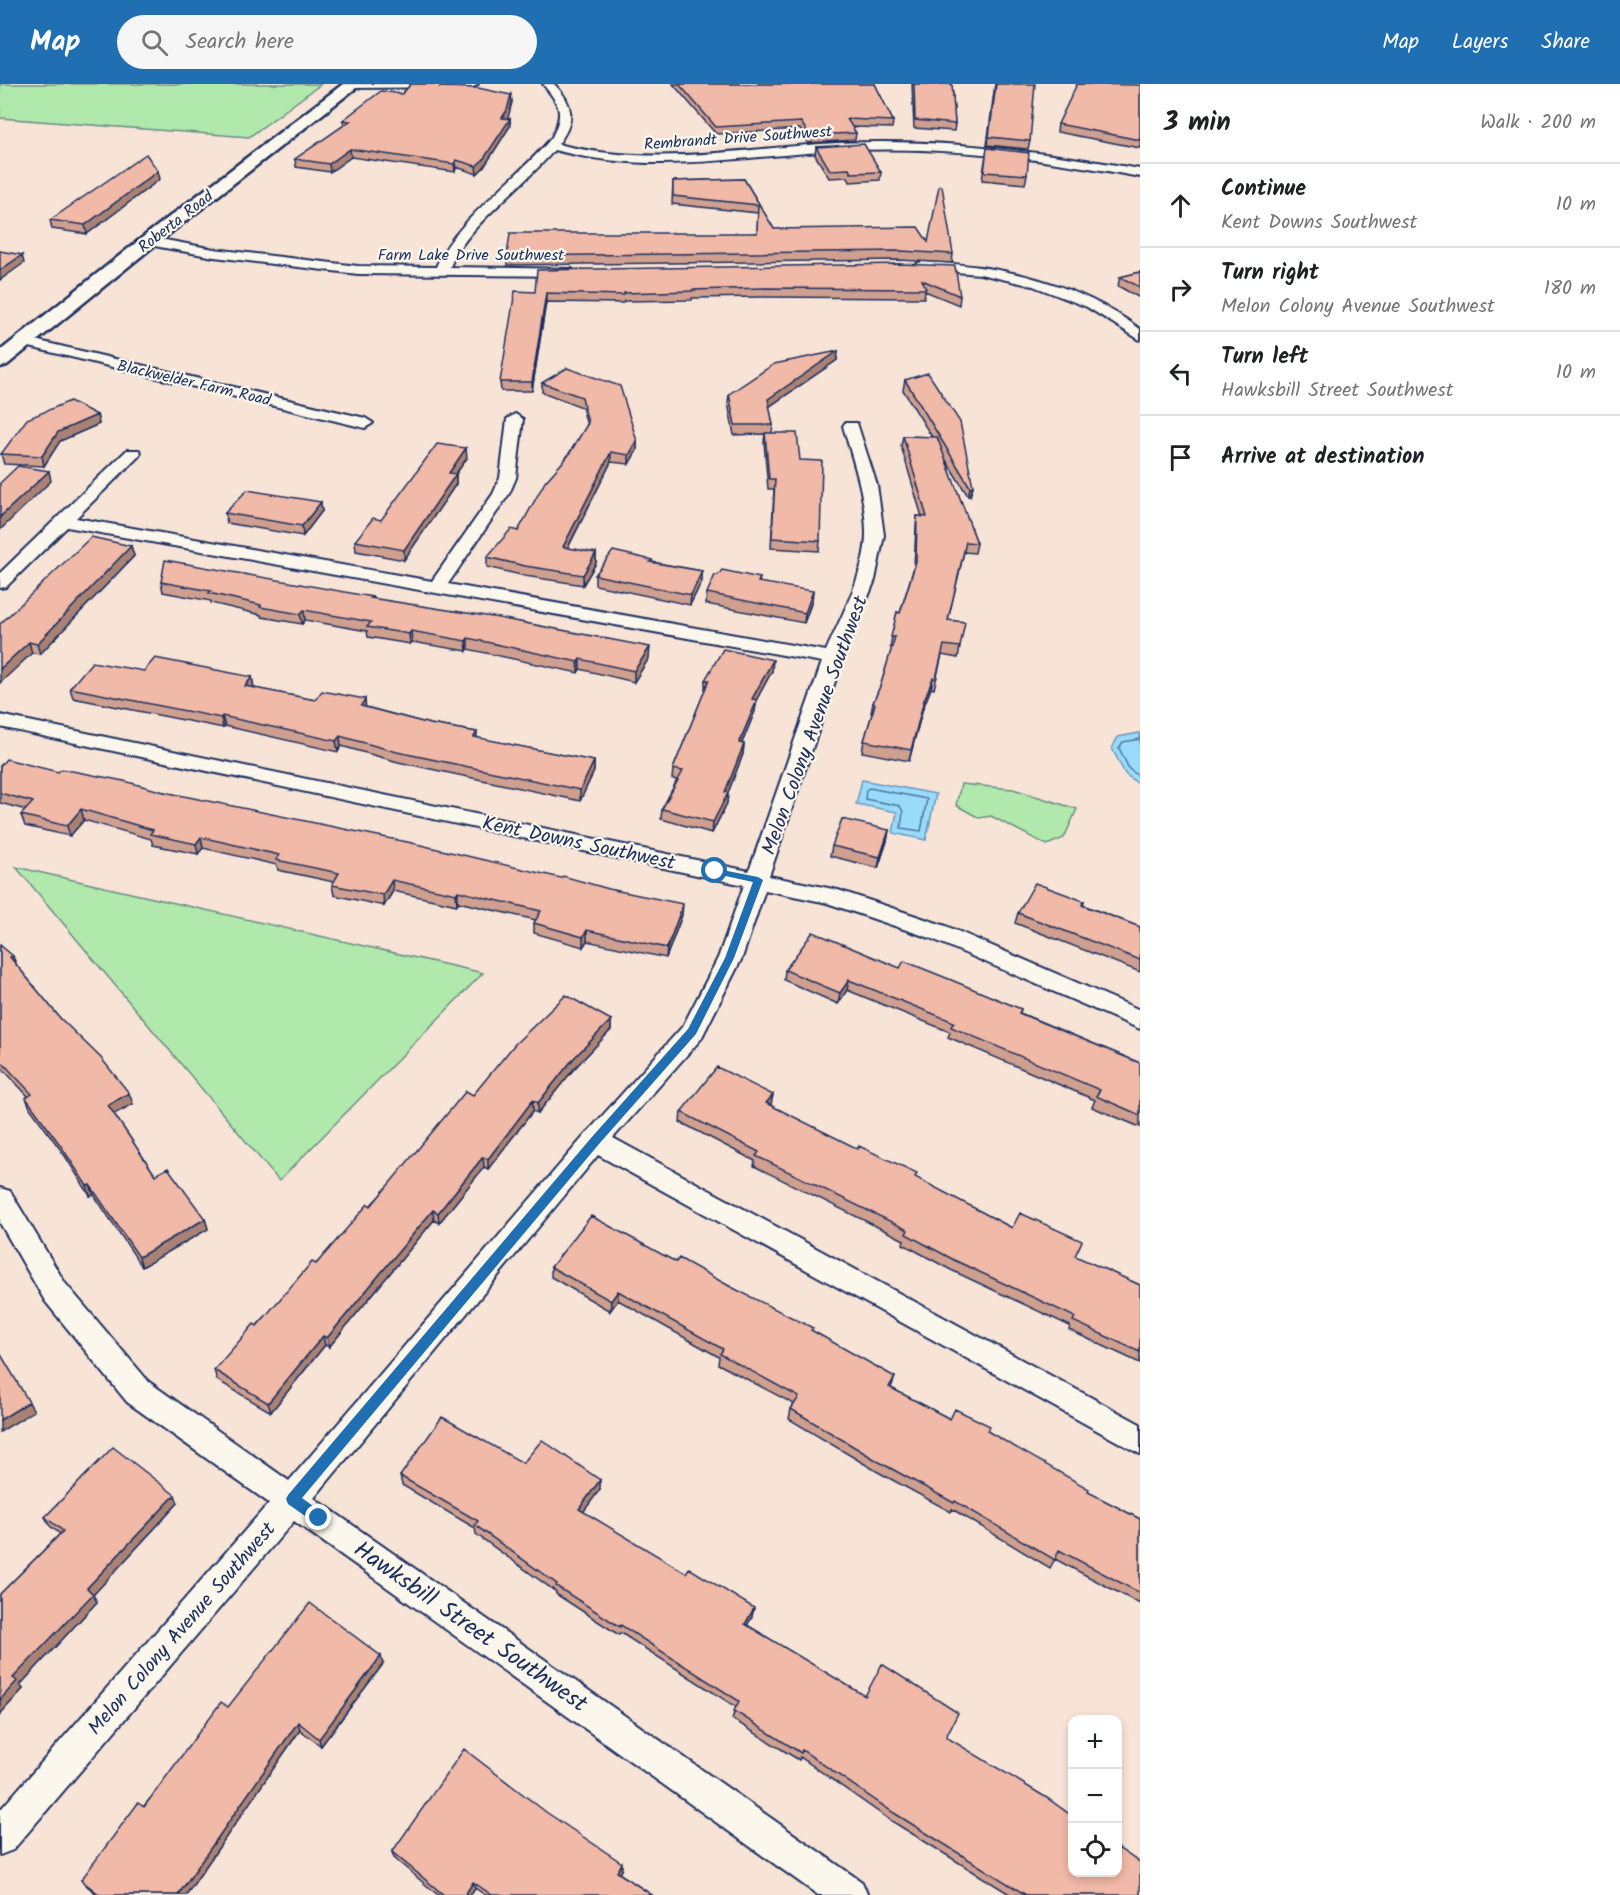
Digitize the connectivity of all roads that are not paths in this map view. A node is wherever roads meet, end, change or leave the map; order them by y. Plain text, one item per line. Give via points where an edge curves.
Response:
1 (473, 84) edge
2 (548, 84) edge
3 (353, 85) edge
4 (553, 146) junction
5 (1140, 173) edge
6 (148, 241) junction
7 (910, 266) edge
8 (441, 272) junction
9 (583, 272) edge
10 (1140, 336) edge
11 (22, 341) junction
12 (0, 361) edge
13 (515, 419) dead end
14 (365, 423) dead end
15 (851, 426) dead end
16 (133, 453) dead end
17 (64, 521) junction
18 (0, 583) edge
19 (438, 586) junction
20 (833, 658) junction
21 (0, 721) edge
22 (758, 880) junction
23 (1140, 1020) edge
24 (595, 1141) junction
25 (0, 1199) edge
26 (1140, 1440) edge
27 (292, 1499) junction
28 (0, 1837) edge
29 (849, 1895) edge

1 - 3 street
2 - 4 street via 565,106 565,117
3 - 6 street, Roberta Road
4 - 5 street, Rembrandt Drive Southwest via 634,160 837,147 933,146 1026,155
4 - 8 street via 453,248 441,265
6 - 8 street, Farm Lake Drive Southwest via 301,265
6 - 11 street, Roberta Road
7 - 10 street via 959,268 1041,283 1108,313
8 - 9 street, Farm Lake Drive Southwest
11 - 12 street, Roberta Road
11 - 14 street, Blackwelder Farm Road
13 - 19 street via 508,478 501,494
15 - 20 street, Melon Colony Avenue Southwest via 869,485 874,536 866,580
16 - 17 street
17 - 18 street
17 - 19 street
19 - 20 street
20 - 22 street, Melon Colony Avenue Southwest
21 - 22 street, Kent Downs Southwest
22 - 23 street, Kent Downs Southwest via 830,896 938,932
22 - 24 street, Melon Colony Avenue Southwest via 730,958 692,1032
24 - 26 street
24 - 27 street, Melon Colony Avenue Southwest
25 - 27 street, Hawksbill Street Southwest via 55,1292 138,1392
27 - 28 street, Melon Colony Avenue Southwest
27 - 29 street, Hawksbill Street Southwest

